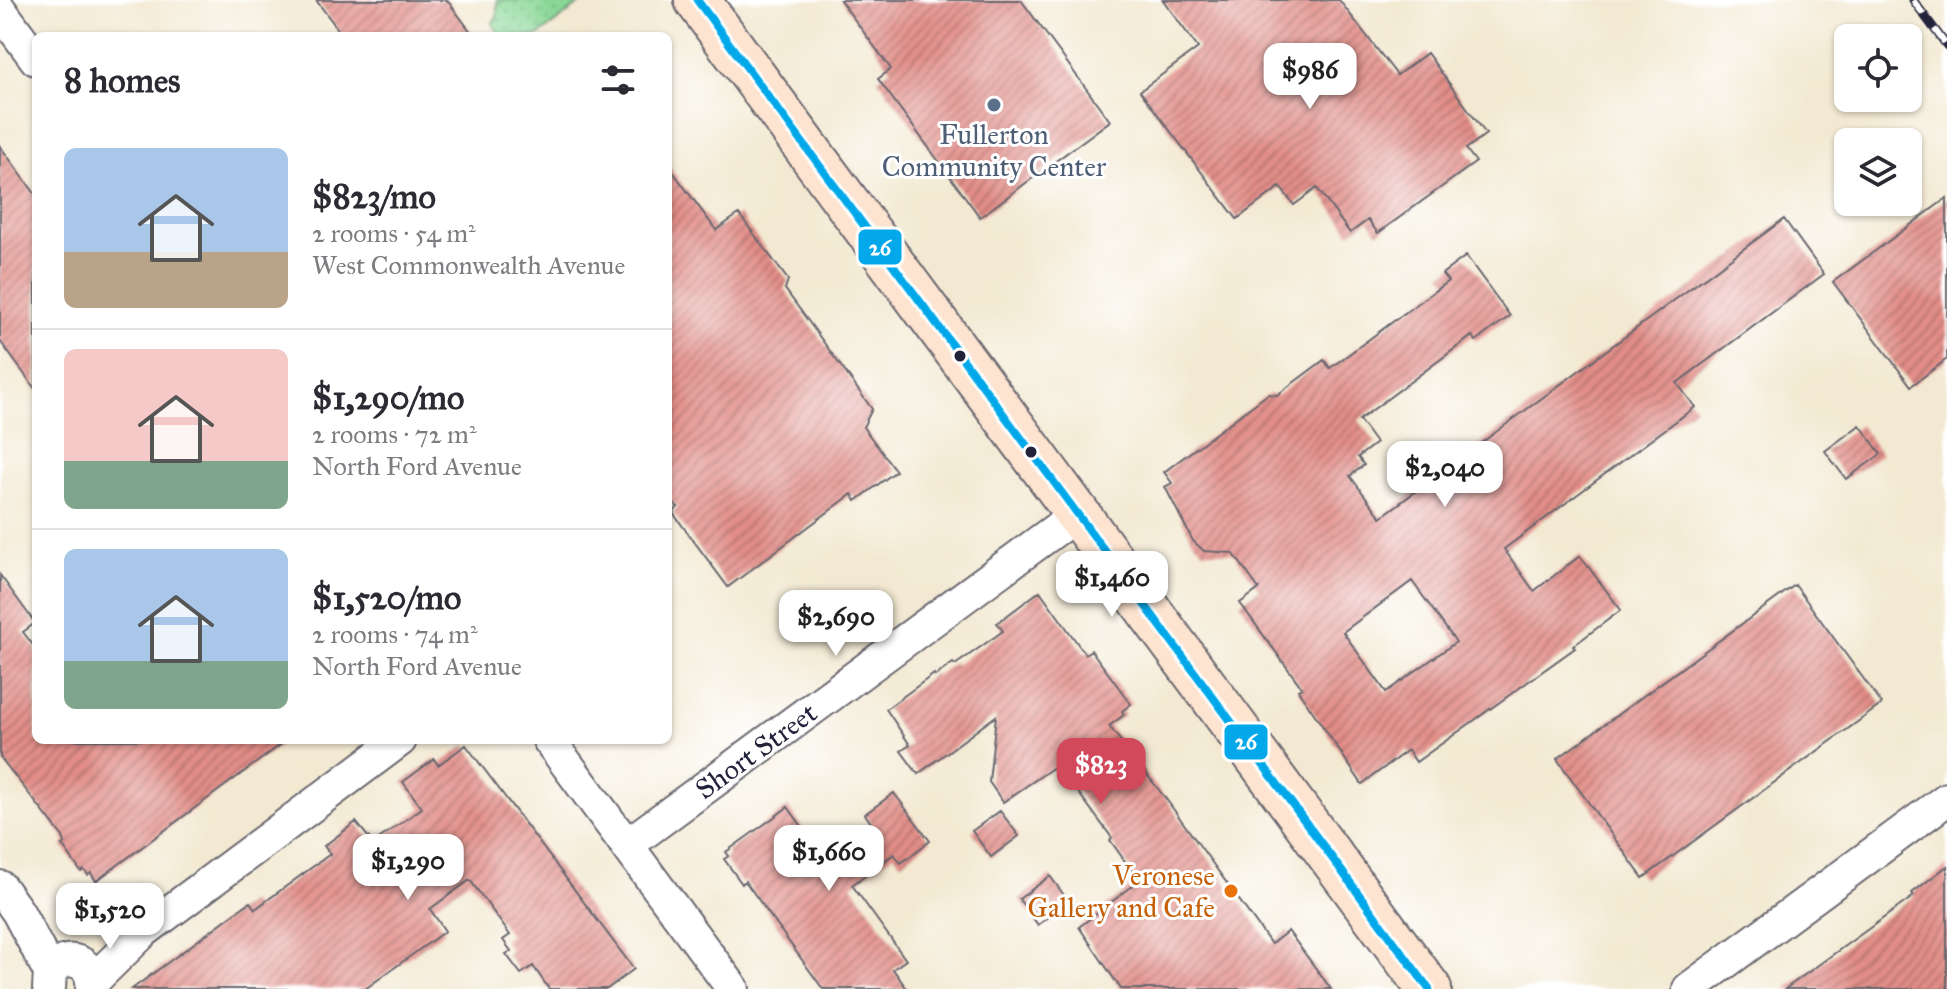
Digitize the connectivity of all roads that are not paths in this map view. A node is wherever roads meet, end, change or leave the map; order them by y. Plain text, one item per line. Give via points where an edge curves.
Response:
1 (697, 0) edge
2 (0, 10) edge
3 (32, 54) edge
4 (1077, 514) junction
5 (395, 744) edge
6 (552, 744) edge
7 (1947, 799) edge
8 (627, 845) junction
9 (9, 899) edge
10 (64, 977) edge
11 (733, 989) edge
12 (1429, 989) edge
13 (1689, 989) edge

1 - 4 main road
2 - 3 street
4 - 8 street, Short Street
4 - 12 main road
5 - 10 street via 144,931
6 - 8 street
7 - 13 street
8 - 11 street
9 - 10 street

